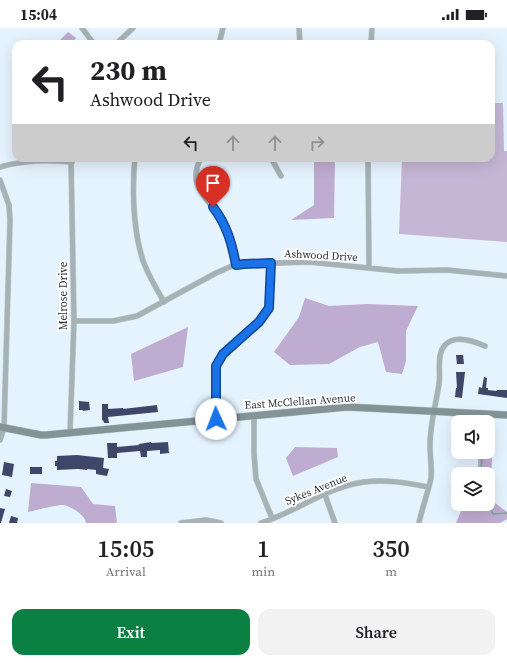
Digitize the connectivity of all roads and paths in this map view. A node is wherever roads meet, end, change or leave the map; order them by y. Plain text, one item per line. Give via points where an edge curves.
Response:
1 (82, 28) edge
2 (133, 28) edge
3 (223, 28) edge
4 (299, 28) edge
5 (372, 28) edge
6 (91, 40) edge
7 (120, 40) edge
8 (220, 40) edge
9 (300, 40) edge
10 (371, 40) edge
11 (21, 162) edge
12 (72, 162) edge
13 (135, 162) edge
14 (200, 162) edge
15 (273, 162) edge
16 (368, 162) edge
17 (0, 167) edge
18 (280, 176) dead end
19 (0, 180) edge
20 (271, 263) junction
21 (236, 265) junction
22 (369, 268) junction
23 (507, 276) edge
24 (164, 302) junction
25 (74, 322) junction
26 (485, 346) dead end
27 (435, 411) junction
28 (507, 415) edge
29 (254, 416) junction
30 (216, 419) junction
31 (2, 427) edge
32 (70, 433) junction
33 (0, 440) edge
34 (428, 487) junction
35 (325, 495) junction
36 (272, 518) junction
37 (181, 523) edge
38 (221, 523) edge
39 (261, 523) edge
40 (336, 523) edge
41 (419, 523) edge

1 - 6 street
2 - 7 street
3 - 8 street
4 - 9 street
5 - 10 street
11 - 17 street
12 - 25 street, Melrose Drive
13 - 24 street via 133,185 141,254
14 - 21 street via 196,182 222,221 231,240
15 - 18 street
16 - 22 street
19 - 31 street via 9,205 10,220
20 - 21 street, Ashwood Drive
20 - 22 street, Ashwood Drive via 309,262
20 - 30 street via 269,308 259,322 223,354 216,366
21 - 24 street, Ashwood Drive via 216,273
22 - 23 street, Ashwood Drive via 447,270
24 - 25 street, Ashwood Drive via 127,319
25 - 32 street, Melrose Drive
26 - 27 street via 455,340 443,347
27 - 28 street, East McClellan Avenue
27 - 29 street, East McClellan Avenue via 347,407
27 - 34 street
29 - 30 street, East McClellan Avenue
29 - 36 street via 256,479
30 - 32 street, East McClellan Avenue
31 - 32 street, East McClellan Avenue via 41,435
31 - 33 street
34 - 35 street, Sykes Avenue via 386,480 349,486
34 - 41 street
35 - 36 street, Sykes Avenue
35 - 40 street
36 - 39 street, Sykes Avenue
37 - 38 street via 206,520

